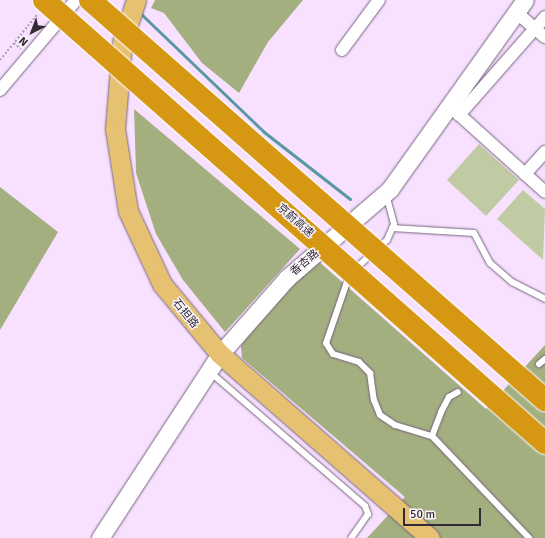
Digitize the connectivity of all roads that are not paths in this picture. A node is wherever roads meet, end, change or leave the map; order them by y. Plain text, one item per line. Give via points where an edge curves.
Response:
1 (76, 0) edge
2 (90, 0) edge
3 (136, 0) edge
4 (379, 0) edge
5 (42, 6) edge
6 (520, 6) edge
7 (545, 17) edge
8 (535, 28) junction
9 (545, 37) edge
10 (342, 50) dead end
11 (0, 90) edge
12 (454, 111) junction
13 (545, 152) edge
14 (525, 174) junction
15 (545, 192) edge
16 (385, 194) junction
17 (392, 228) junction
18 (545, 298) edge
19 (220, 354) junction
20 (545, 359) edge
21 (539, 364) dead end
22 (209, 371) junction
23 (458, 392) dead end
24 (545, 400) edge
25 (432, 436) junction
26 (545, 443) edge
27 (100, 538) edge
28 (351, 538) edge
29 (430, 538) edge
30 (530, 538) edge

1 - 11 street
2 - 24 highway, bridge
3 - 19 main road, 石担路 via 122,43 115,129 128,211 162,284
4 - 10 street
5 - 26 highway, 京蔚高速, bridge
6 - 8 street
6 - 12 street, 香杏路
7 - 8 street
8 - 9 street
8 - 12 street
12 - 14 street
12 - 16 street, 香杏路
13 - 14 street
14 - 15 street
16 - 17 lane
16 - 19 street, 香杏路 via 287,278
17 - 18 lane via 474,233 490,263 512,282
17 - 25 lane via 387,240 347,279 326,343 333,354 359,362 370,373 374,400 380,415 395,425
19 - 22 street, 香杏路
19 - 29 main road, 石担路
20 - 21 lane
22 - 27 street, 香杏路
22 - 28 lane via 365,506 368,514
23 - 25 lane via 449,398
25 - 30 lane

